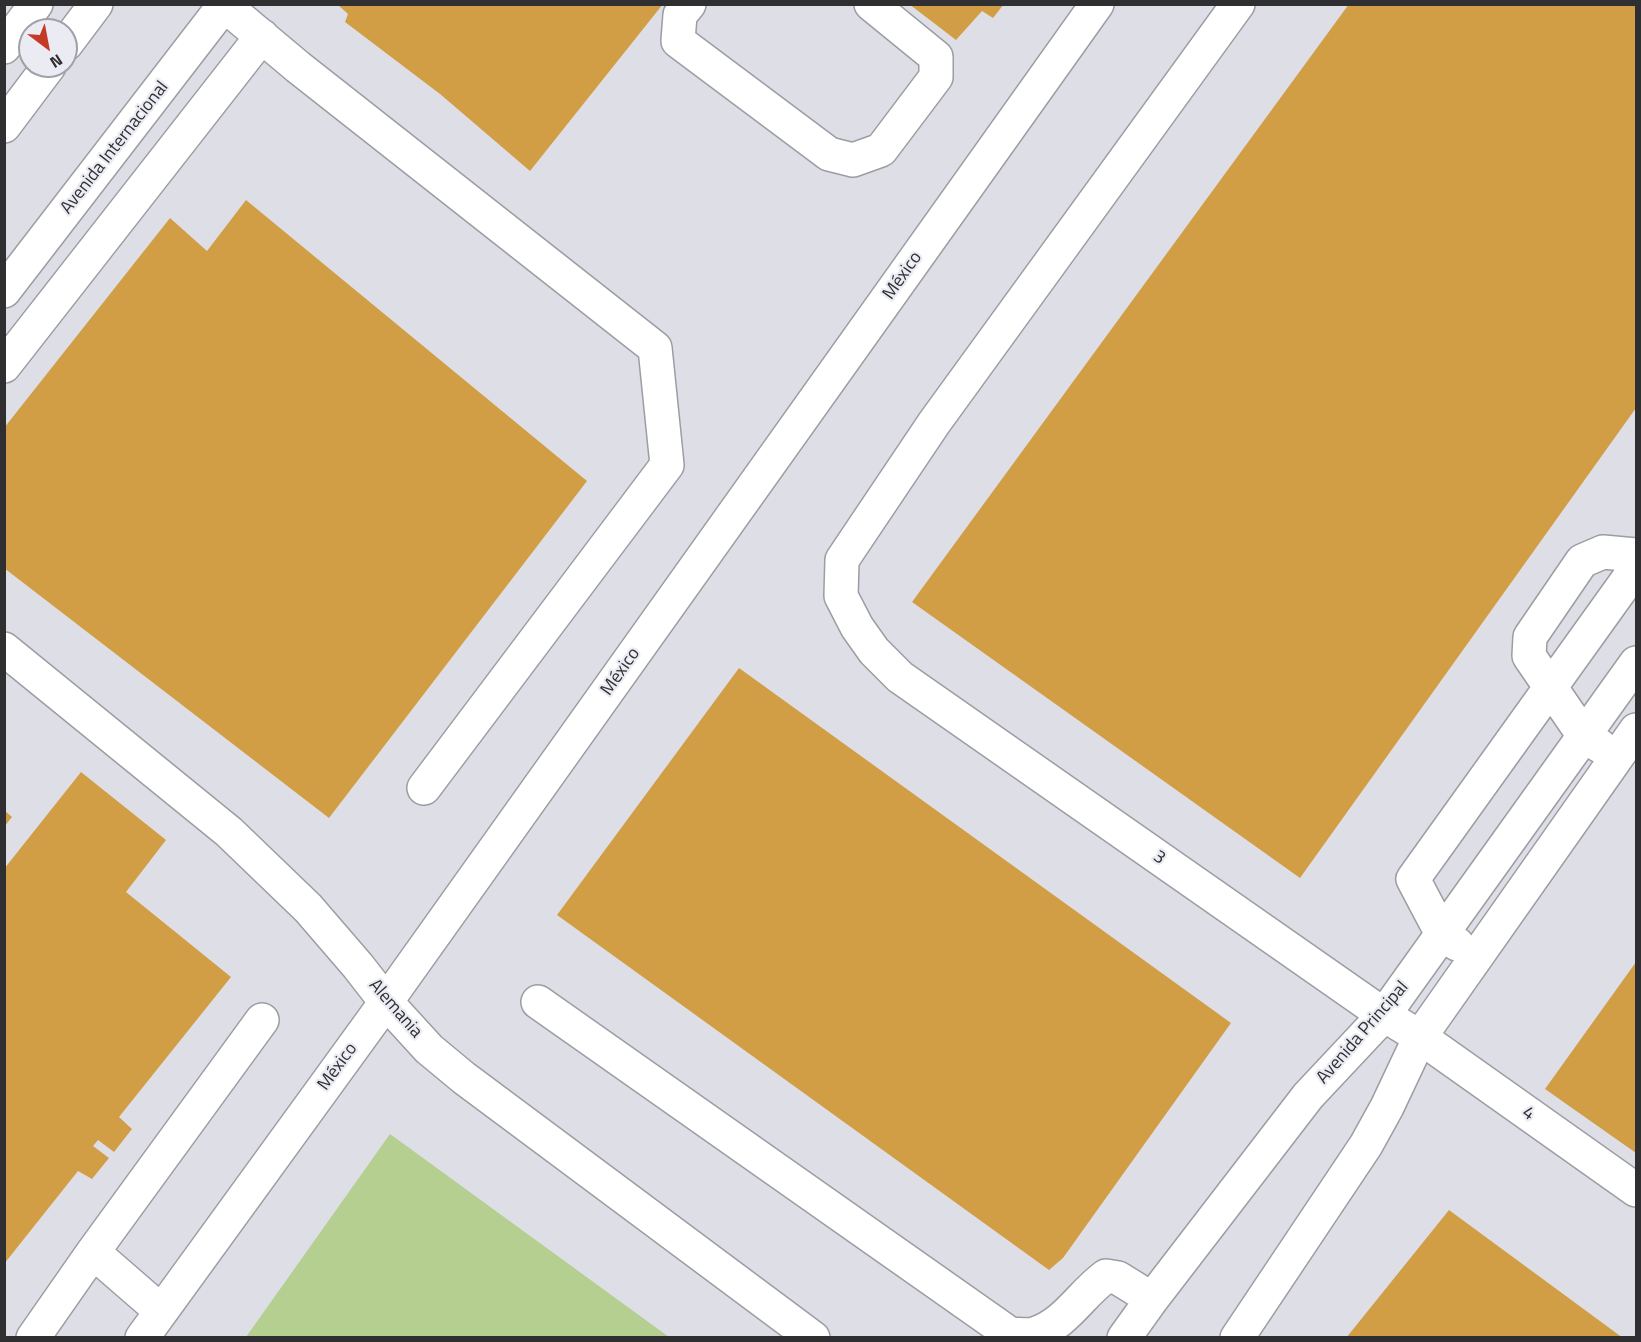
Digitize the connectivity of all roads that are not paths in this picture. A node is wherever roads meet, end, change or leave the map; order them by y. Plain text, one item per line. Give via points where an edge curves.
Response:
1 (36, 4) edge
2 (96, 4) edge
3 (689, 4) edge
4 (871, 4) edge
5 (1097, 4) edge
6 (1238, 4) edge
7 (224, 5) edge
8 (78, 28) edge
9 (262, 36) junction
10 (4, 46) edge
11 (40, 78) edge
12 (4, 126) edge
13 (4, 291) edge
14 (4, 366) edge
15 (1636, 555) edge
16 (1636, 568) edge
17 (4, 649) edge
18 (1636, 663) edge
19 (1551, 687) junction
20 (1636, 730) edge
21 (1584, 736) junction
22 (1617, 757) junction
23 (424, 788) dead end
24 (1442, 934) junction
25 (1475, 958) junction
26 (386, 1002) junction
27 (538, 1002) dead end
28 (1384, 1015) junction
29 (262, 1020) dead end
30 (1420, 1037) junction
31 (1636, 1190) edge
32 (93, 1252) junction
33 (1152, 1299) junction
34 (160, 1311) junction
35 (33, 1338) edge
36 (142, 1338) edge
37 (813, 1338) edge
38 (1124, 1338) edge
39 (1237, 1338) edge

1 - 10 street
2 - 8 street
3 - 4 street via 680,15 678,42 829,153 853,160 881,150 936,77 936,57
5 - 26 street, México
6 - 28 street, 3 via 934,423 842,560 842,596 874,651 900,677
7 - 9 street
7 - 13 street, Avenida Internacional
9 - 14 street
9 - 23 street via 655,348 667,465
11 - 12 street
15 - 19 street via 1603,552 1582,561 1530,637 1529,656
16 - 19 street
17 - 26 street, Alemania via 229,832 308,908
18 - 21 street, Avenida Principal
19 - 21 street
19 - 24 street via 1413,879
20 - 22 street
21 - 22 street
21 - 24 street, Avenida Principal
22 - 25 street
24 - 25 street
24 - 28 street, Avenida Principal
25 - 30 street
26 - 34 street, México
26 - 37 street, Alemania via 429,1049 464,1078
27 - 33 street via 1011,1334 1031,1335 1046,1329 1063,1318 1106,1276 1118,1278
28 - 30 street, 3
28 - 33 street, Avenida Principal via 1308,1096
29 - 32 street
30 - 31 street, 4
30 - 39 street via 1366,1145
32 - 34 street
32 - 35 street
33 - 38 street, Avenida Principal
34 - 36 street, México

